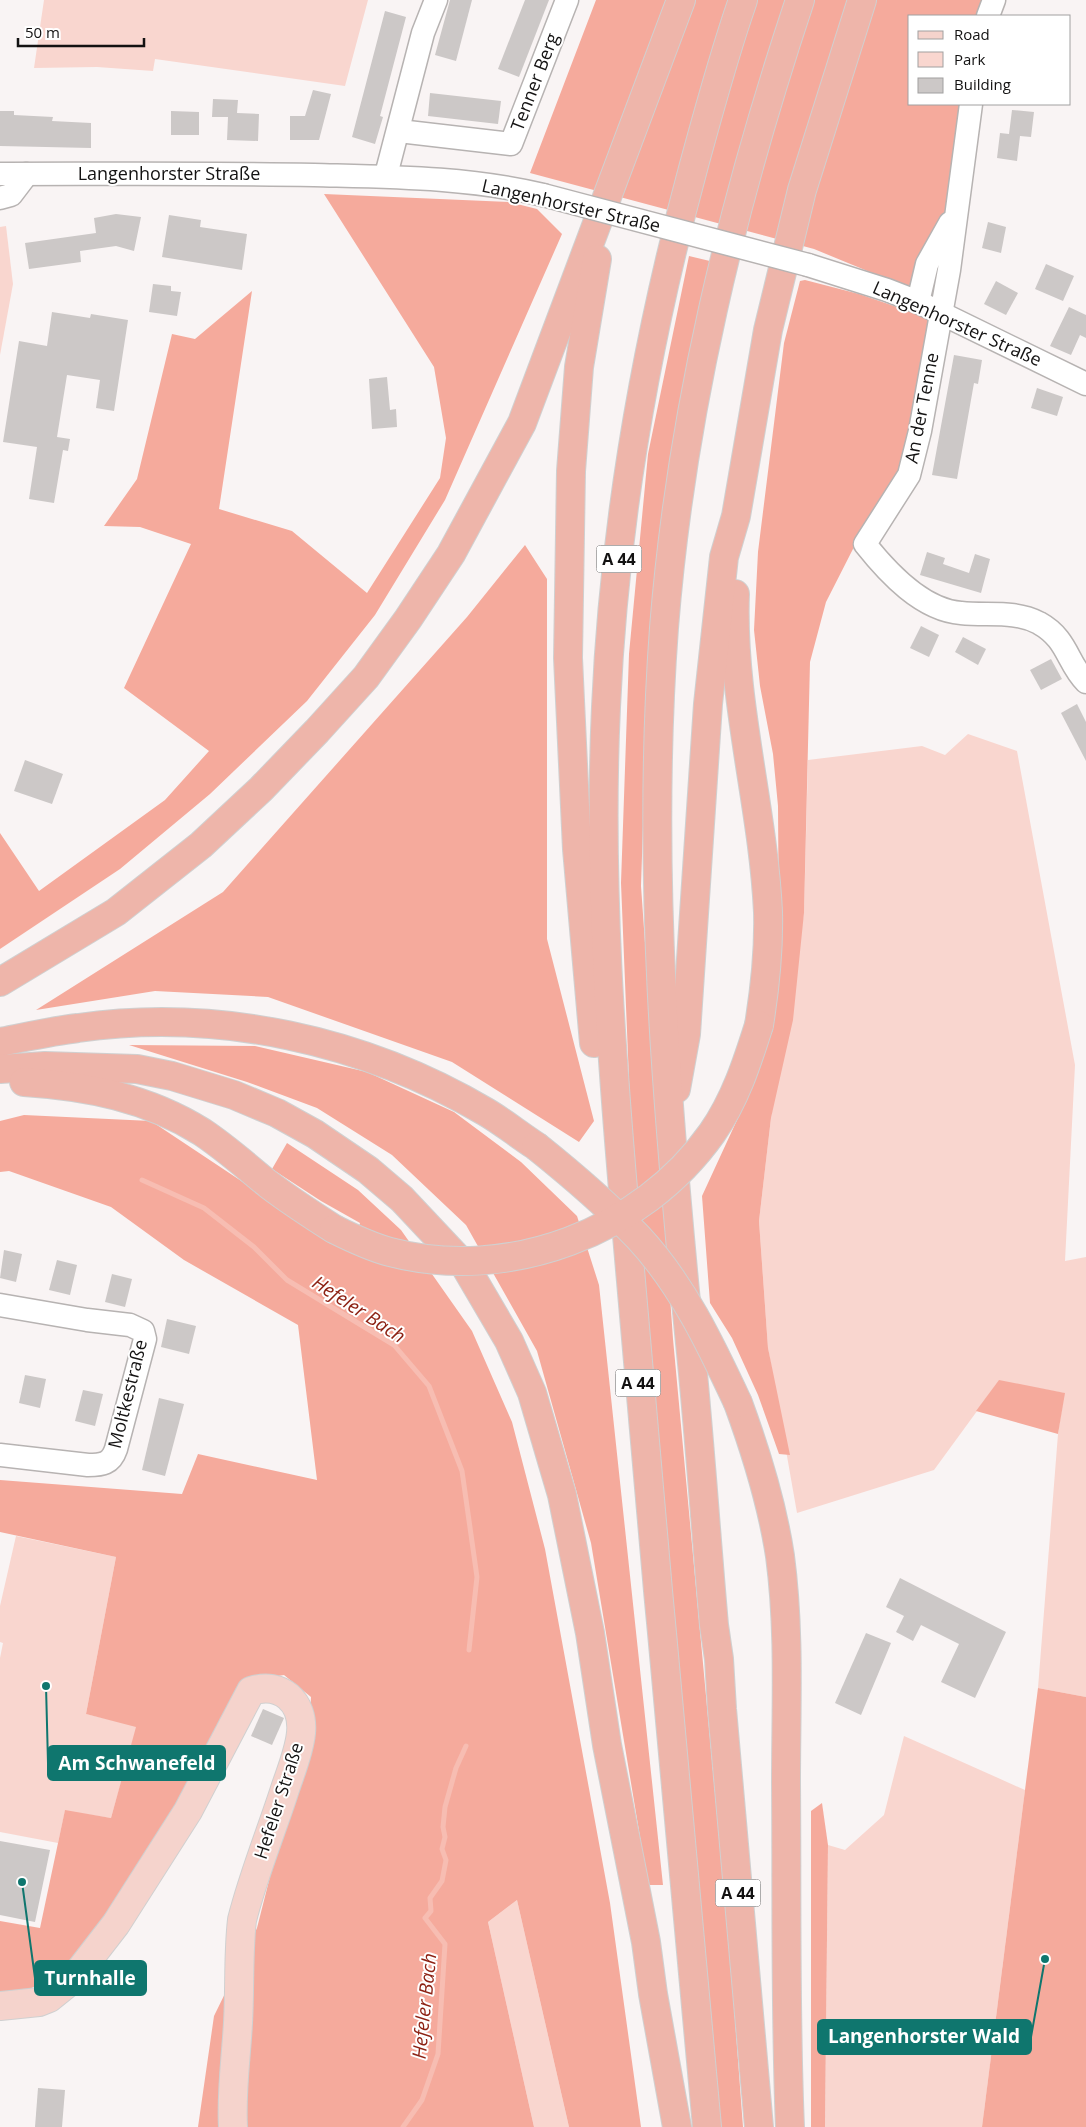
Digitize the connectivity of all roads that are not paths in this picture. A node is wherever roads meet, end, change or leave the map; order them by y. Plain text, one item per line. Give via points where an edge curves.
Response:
1 (436, 0) edge
2 (567, 0) edge
3 (681, 0) edge
4 (743, 0) edge
5 (800, 0) edge
6 (862, 0) edge
7 (994, 0) edge
8 (988, 15) edge
9 (971, 105) edge
10 (399, 131) junction
11 (624, 153) junction
12 (0, 174) edge
13 (27, 174) junction
14 (386, 175) junction
15 (0, 198) edge
16 (955, 215) junction
17 (918, 302) junction
18 (941, 313) junction
19 (1086, 384) edge
20 (736, 516) junction
21 (1086, 682) edge
22 (0, 982) edge
23 (0, 1042) edge
24 (0, 1069) edge
25 (0, 1082) edge
26 (669, 1129) junction
27 (618, 1133) junction
28 (0, 1304) edge
29 (0, 1455) edge
30 (0, 2006) edge
31 (233, 2127) edge
32 (677, 2127) edge
33 (707, 2127) edge
34 (759, 2127) edge
35 (790, 2127) edge

1 - 10 street via 422,34
2 - 10 street, Tenner Berg via 511,144
3 - 11 highway
4 - 27 highway, A 44 via 705,125 663,292 637,419 623,520 606,704 604,785 605,934
5 - 26 highway, A 44 via 731,230 706,336 675,526 664,625 657,782 658,931
6 - 20 highway via 802,190 768,330
7 - 8 street
9 - 16 street
10 - 14 street
11 - 22 highway via 522,423 451,554 366,677 261,789 201,845 116,912
11 - 27 highway via 597,259 579,367 571,471 568,658 577,849 593,1041
12 - 13 street, Langenhorster Straße
13 - 14 street, Langenhorster Straße
13 - 15 street via 11,195
14 - 17 street, Langenhorster Straße, bridge via 453,180 543,195 808,265
16 - 17 street via 927,264
16 - 18 street
17 - 18 street, Langenhorster Straße
18 - 19 street, Langenhorster Straße
18 - 21 street, An der Tenne via 909,475 865,544 904,585 938,608 959,613 1004,613 1041,624 1065,646
20 - 25 highway, bridge via 737,669 768,912 765,988 759,1025 744,1072 724,1114 673,1178 645,1201 583,1237 514,1256 442,1259 389,1251 334,1229 202,1132 163,1112 136,1101 83,1088
20 - 26 highway via 724,557 708,704 686,1034
23 - 35 highway, bridge via 80,1028 200,1023 288,1034 378,1060 433,1084 536,1146 638,1238 663,1268 702,1328 738,1402 767,1493 780,1556 787,1652
24 - 32 highway via 45,1066 137,1069 234,1095 315,1134 368,1170 408,1206 465,1266 509,1341 532,1393 562,1495 590,1633 607,1745 644,1933
26 - 34 highway, A 44
27 - 33 highway, A 44
28 - 29 street, Moltkestraße via 130,1326 143,1331 145,1339 116,1450 108,1462 88,1465
30 - 31 main road, Hefeler Straße via 39,2002 75,1978 116,1924 178,1827 251,1691 263,1687 276,1688 295,1704 301,1732 242,1920 238,2024 231,2094

